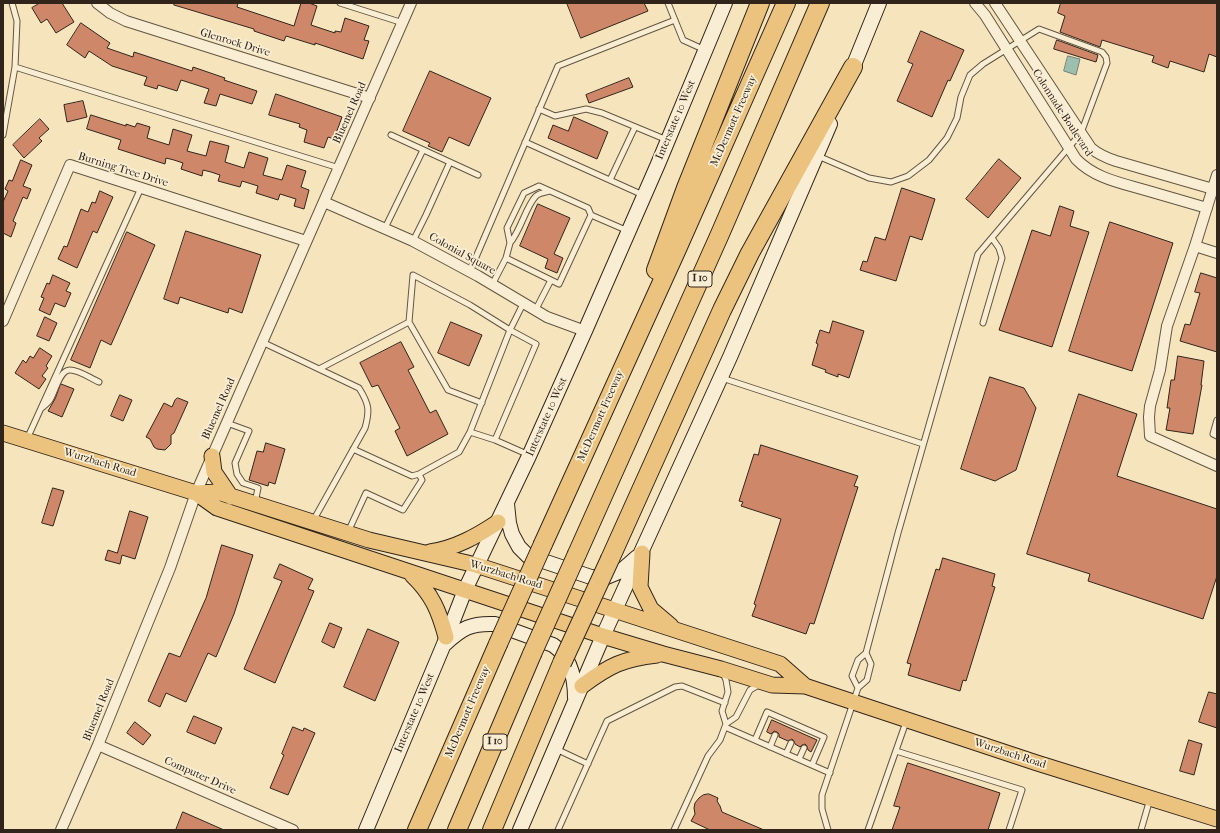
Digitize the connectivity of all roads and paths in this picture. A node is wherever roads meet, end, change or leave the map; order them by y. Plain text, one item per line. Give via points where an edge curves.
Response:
1 (12, 3) edge
2 (97, 3) edge
3 (340, 3) edge
4 (411, 3) edge
5 (668, 3) edge
6 (725, 3) edge
7 (760, 3) edge
8 (786, 3) edge
9 (820, 3) edge
10 (879, 3) edge
11 (975, 3) edge
12 (995, 3) edge
13 (674, 20) junction
14 (403, 23) junction
15 (1021, 42) junction
16 (1007, 49) junction
17 (706, 50) junction
18 (15, 67) junction
19 (853, 67) junction
20 (370, 98) junction
21 (539, 109) junction
22 (635, 127) junction
23 (1081, 133) junction
24 (3, 135) edge
25 (391, 135) dead end
26 (668, 140) junction
27 (525, 142) junction
28 (1068, 148) junction
29 (423, 150) junction
30 (816, 155) junction
31 (450, 162) junction
32 (339, 168) junction
33 (478, 175) dead end
34 (1217, 175) edge
35 (610, 180) junction
36 (141, 188) junction
37 (1213, 189) junction
38 (550, 191) junction
39 (644, 196) junction
40 (324, 202) junction
41 (1207, 208) junction
42 (591, 215) junction
43 (385, 228) junction
44 (629, 231) junction
45 (992, 238) junction
46 (306, 241) junction
47 (413, 241) junction
48 (510, 243) junction
49 (1195, 246) junction
50 (1217, 253) edge
51 (506, 258) junction
52 (470, 271) junction
53 (551, 280) junction
54 (492, 285) junction
55 (522, 304) junction
56 (535, 311) junction
57 (3, 321) edge
58 (409, 322) junction
59 (983, 323) dead end
60 (510, 330) junction
61 (585, 331) junction
62 (262, 342) junction
63 (319, 369) junction
64 (721, 377) junction
65 (99, 382) dead end
66 (609, 399) junction
67 (482, 403) junction
68 (41, 409) junction
69 (1217, 420) edge
70 (227, 423) junction
71 (470, 432) junction
72 (3, 433) edge
73 (1217, 436) edge
74 (26, 440) junction
75 (496, 440) junction
76 (924, 444) junction
77 (353, 449) junction
78 (212, 456) junction
79 (530, 456) junction
80 (1217, 466) edge
81 (419, 474) junction
82 (196, 493) junction
83 (231, 496) junction
84 (507, 503) junction
85 (255, 504) junction
86 (313, 522) junction
87 (498, 522) junction
88 (348, 533) junction
89 (426, 553) junction
90 (642, 553) junction
91 (476, 565) junction
92 (409, 573) junction
93 (465, 590) junction
94 (615, 610) junction
95 (676, 631) junction
96 (603, 636) junction
97 (445, 640) junction
98 (866, 653) junction
99 (663, 654) junction
100 (721, 669) junction
101 (772, 685) junction
102 (582, 686) junction
103 (805, 686) junction
104 (856, 695) junction
105 (575, 703) junction
106 (724, 703) junction
107 (907, 719) junction
108 (726, 726) junction
109 (775, 735) dead end
110 (755, 740) junction
111 (791, 743) dead end
112 (98, 745) junction
113 (770, 747) junction
114 (804, 748) dead end
115 (555, 749) junction
116 (896, 751) junction
117 (786, 754) junction
118 (799, 759) junction
119 (588, 764) junction
120 (812, 765) junction
121 (830, 773) junction
122 (442, 774) junction
123 (476, 787) junction
124 (1150, 798) junction
125 (1217, 819) edge
126 (61, 830) edge
127 (293, 830) edge
128 (366, 830) edge
129 (406, 830) edge
130 (417, 830) edge
131 (457, 830) edge
132 (463, 830) edge
133 (492, 830) edge
134 (521, 830) edge
135 (558, 830) edge
136 (674, 830) edge
137 (828, 830) edge
138 (868, 830) edge
139 (1009, 830) edge
140 (1140, 830) edge

1 - 18 lane via 17,21
2 - 20 street, Glenrock Drive via 126,21
3 - 14 lane
4 - 14 street, Bluemel Road
5 - 13 lane
6 - 17 main road, Interstate 10 West
7 - 66 highway via 686,188
8 - 66 highway, McDermott Freeway
9 - 123 highway, I 10, bridge via 720,234 532,654
10 - 19 main road
11 - 16 street, Colonnade Boulevard
12 - 15 street, Colonnade Boulevard
13 - 17 lane via 683,40
13 - 21 lane via 558,66
14 - 20 street, Bluemel Road
15 - 16 lane
15 - 23 street, Colonnade Boulevard
15 - 23 lane via 1040,29 1102,52 1106,57 1107,63
16 - 28 street, Colonnade Boulevard
16 - 30 lane via 970,75 961,97 957,118 947,138 929,160 908,176 891,182 868,178
17 - 26 main road, Interstate 10 West
18 - 24 lane
18 - 32 lane
19 - 30 main road
19 - 133 highway, bridge via 750,253 722,310 562,663
20 - 32 street, Bluemel Road
21 - 22 lane via 555,116 586,110 602,113
21 - 27 lane
22 - 26 lane
22 - 35 lane
23 - 28 lane
23 - 37 street, Colonnade Boulevard via 1091,148 1103,156
25 - 29 lane
26 - 39 main road, Interstate 10 West
27 - 35 lane
27 - 52 lane
28 - 41 street, Colonnade Boulevard via 1082,166 1091,172
28 - 45 lane
29 - 31 lane
29 - 43 lane
30 - 64 main road
31 - 33 lane
31 - 47 lane
32 - 40 street, Bluemel Road
34 - 37 street
35 - 39 lane
36 - 46 street, Burning Tree Drive
36 - 57 street, Burning Tree Drive via 70,166
36 - 68 lane
37 - 41 street
38 - 42 lane via 588,208
38 - 48 lane via 537,195 517,235
38 - 48 lane via 539,186 524,193 507,228
39 - 44 main road, Interstate 10 West
40 - 43 street, Colonial Square
40 - 46 street, Bluemel Road
41 - 49 street
42 - 44 lane
42 - 53 lane via 559,284
43 - 47 street, Colonial Square
44 - 61 main road, Interstate 10 West
45 - 59 lane via 1002,258
45 - 76 lane via 978,254
46 - 62 street, Bluemel Road
47 - 52 street, Colonial Square
48 - 51 lane
49 - 50 street
49 - 80 street via 1167,326 1160,370 1150,406 1150,436
51 - 53 lane
51 - 54 lane
52 - 54 street, Colonial Square
53 - 56 lane
54 - 55 street, Colonial Square
55 - 56 street, Colonial Square
55 - 60 lane
56 - 61 street, Colonial Square via 547,318
58 - 60 lane via 413,275 470,305
58 - 63 lane
58 - 67 lane via 448,390
60 - 67 lane
60 - 75 lane via 536,344
61 - 79 main road, Interstate 10 West
62 - 63 lane
62 - 70 street, Bluemel Road
63 - 77 lane via 359,388 367,400 369,414
64 - 76 lane
64 - 90 main road
65 - 68 lane via 78,372 66,371 62,374 50,400
66 - 122 highway, McDermott Freeway, bridge
67 - 71 lane
68 - 74 lane
69 - 73 lane via 1213,434
70 - 78 street, Bluemel Road
70 - 85 lane via 249,431 235,463 237,474 243,483 258,488
71 - 75 lane
71 - 81 lane via 459,452
72 - 74 main road, Wurzbach Road
74 - 82 main road, Wurzbach Road
75 - 79 lane
76 - 98 lane
77 - 81 lane via 412,476
77 - 86 lane
78 - 82 street, Bluemel Road
78 - 83 main road via 214,472
79 - 84 main road, Interstate 10 West
81 - 88 lane via 422,480 403,510 366,493
82 - 83 main road, Wurzbach Road via 218,492
82 - 92 main road, Wurzbach Road via 217,508
82 - 112 street, Bluemel Road via 170,568
83 - 85 main road, Wurzbach Road
84 - 87 main road, Interstate 10 West
84 - 90 main road via 512,534 528,556 591,577 604,578 621,571
85 - 86 main road, Wurzbach Road
86 - 88 main road, Wurzbach Road
87 - 89 main road via 458,545
87 - 91 main road, Interstate 10 West
88 - 89 main road, Wurzbach Road
89 - 91 main road, Wurzbach Road
90 - 94 main road
90 - 95 main road via 640,587 646,601 651,609
91 - 93 main road, Interstate 10 West
91 - 94 main road, Wurzbach Road
92 - 93 main road, Wurzbach Road
92 - 97 main road via 432,598 438,610
93 - 96 main road, Wurzbach Road
93 - 97 main road, Interstate 10 West
94 - 95 main road, Wurzbach Road
94 - 96 main road
95 - 103 main road, Wurzbach Road via 780,664
96 - 99 main road, Wurzbach Road
96 - 102 main road
97 - 105 main road via 470,626 495,624 554,644 566,657 573,673
97 - 128 main road, Interstate 10 West
98 - 104 lane via 858,660 852,676
98 - 104 lane via 871,664 867,680
99 - 100 main road, Wurzbach Road
99 - 102 main road via 620,662
100 - 101 main road, Wurzbach Road
100 - 106 lane via 728,692
101 - 103 main road, Wurzbach Road
101 - 108 lane via 760,684 750,690 736,718
102 - 105 main road
103 - 104 main road, Wurzbach Road
104 - 107 main road, Wurzbach Road
104 - 121 lane
105 - 115 main road
106 - 108 lane via 722,711
106 - 119 lane via 682,686 675,687 607,721
107 - 116 lane
107 - 124 main road, Wurzbach Road
108 - 110 lane
108 - 136 lane via 720,740 708,756
109 - 113 lane
110 - 113 lane
110 - 120 lane via 767,712 797,728 824,737
111 - 117 lane
112 - 126 street, Bluemel Road
112 - 127 street, Computer Drive
113 - 117 lane
114 - 118 lane
115 - 119 lane
115 - 134 main road
116 - 138 lane
116 - 139 lane via 1022,790
117 - 118 lane
118 - 120 lane
119 - 135 lane
120 - 121 lane
121 - 137 lane via 822,795 822,809
122 - 129 highway
122 - 130 highway, McDermott Freeway
123 - 131 highway, I 10
123 - 132 highway
124 - 125 main road, Wurzbach Road
124 - 140 lane

